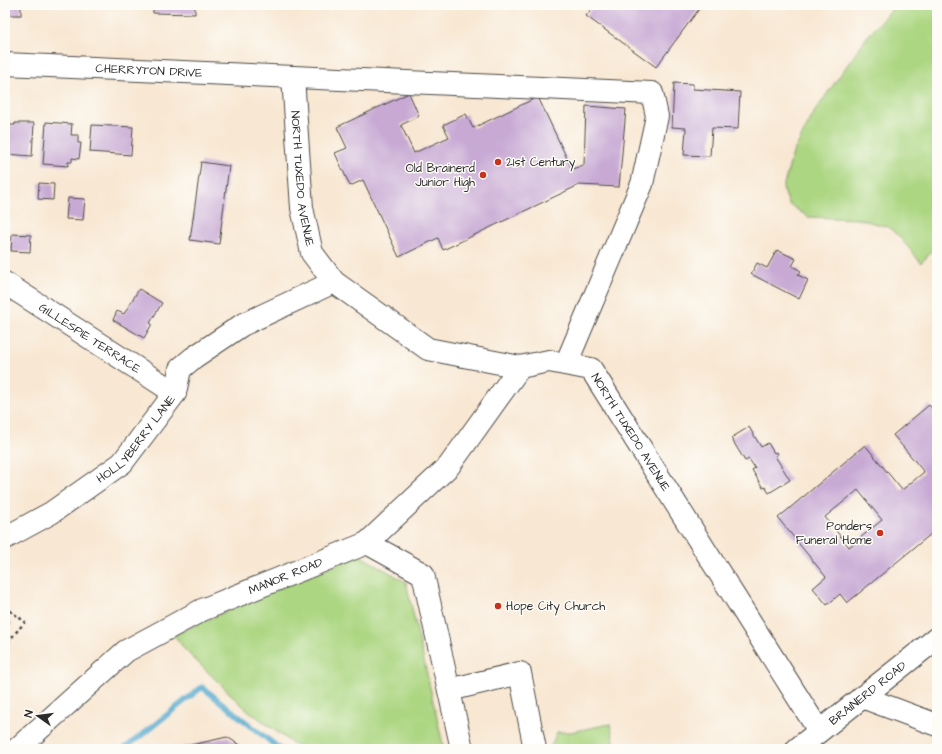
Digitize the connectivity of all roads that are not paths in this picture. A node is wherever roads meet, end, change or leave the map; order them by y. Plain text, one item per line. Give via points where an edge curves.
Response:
1 (5, 64) edge
2 (293, 77) junction
3 (334, 282) junction
4 (5, 283) edge
5 (566, 364) junction
6 (520, 367) junction
7 (174, 393) junction
8 (5, 538) edge
9 (367, 543) junction
10 (937, 638) edge
11 (449, 690) junction
12 (862, 697) junction
13 (937, 725) edge
14 (819, 731) junction
15 (17, 749) edge
16 (462, 749) edge
17 (535, 749) edge
18 (797, 749) edge

1 - 2 street, CHERRYTON DRIVE
2 - 3 street, NORTH TUXEDO AVENUE via 302,208 312,253
2 - 5 street, CHERRYTON DRIVE via 652,93 657,116 642,184
3 - 6 street, NORTH TUXEDO AVENUE via 428,349
3 - 7 street, HOLLYBERRY LANE via 242,325 193,358 180,369
4 - 7 street, GILLESPIE TERRACE
5 - 6 street, NORTH TUXEDO AVENUE via 549,361
5 - 14 street, NORTH TUXEDO AVENUE via 590,369
6 - 9 street, MANOR ROAD via 449,466
7 - 8 street, HOLLYBERRY LANE via 122,463 51,513
9 - 11 street via 424,574
9 - 15 street, MANOR ROAD via 202,610 126,651
10 - 12 street, BRAINERD ROAD
11 - 16 street
11 - 17 street via 520,672
12 - 13 street
12 - 14 street, BRAINERD ROAD
14 - 18 street, BRAINERD ROAD

